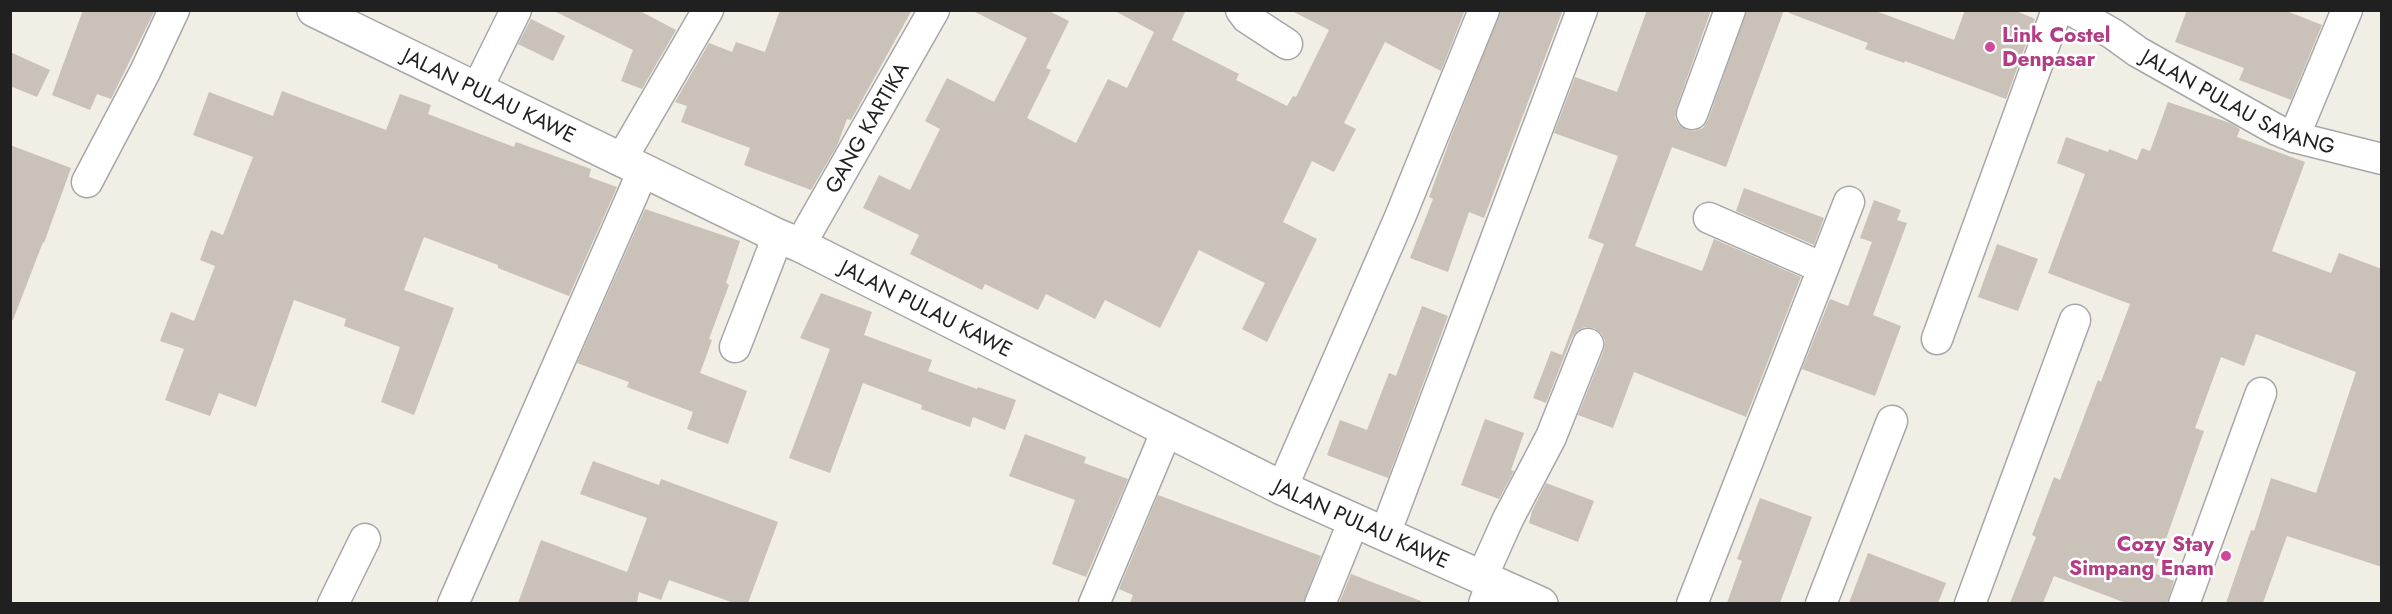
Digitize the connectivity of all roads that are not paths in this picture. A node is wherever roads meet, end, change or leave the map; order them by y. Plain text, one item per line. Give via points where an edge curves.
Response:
1 (174, 10) edge
2 (314, 10) edge
3 (516, 10) edge
4 (708, 10) edge
5 (934, 10) edge
6 (1240, 10) edge
7 (1484, 10) edge
8 (1582, 10) edge
9 (1730, 10) edge
10 (2057, 10) edge
11 (2071, 10) edge
12 (2347, 10) edge
13 (349, 18) edge
14 (2118, 22) edge
15 (1287, 44) dead end
16 (477, 89) junction
17 (1692, 114) dead end
18 (2295, 137) junction
19 (2382, 159) edge
20 (632, 165) junction
21 (87, 182) dead end
22 (1849, 202) dead end
23 (1709, 218) dead end
24 (789, 240) junction
25 (1823, 268) junction
26 (2075, 321) dead end
27 (1937, 339) dead end
28 (1588, 344) dead end
29 (735, 347) dead end
30 (2261, 393) dead end
31 (1892, 421) dead end
32 (1167, 430) junction
33 (1282, 489) junction
34 (1354, 520) junction
35 (1385, 534) junction
36 (365, 539) dead end
37 (1486, 587) edge
38 (333, 603) edge
39 (453, 603) edge
40 (1094, 603) edge
41 (1320, 603) edge
42 (1541, 603) edge
43 (1692, 603) edge
44 (1821, 603) edge
45 (1970, 603) edge
46 (2184, 603) edge

1 - 21 street
2 - 13 street, JALAN PULAU KAWE
3 - 16 street
4 - 20 street
5 - 24 street, GANG KARTIKA
6 - 15 street
7 - 33 street via 1400,217
8 - 35 street
9 - 17 street
10 - 27 street
11 - 14 street, JALAN PULAU SAYANG
12 - 18 street
13 - 16 street, JALAN PULAU KAWE
14 - 18 street, JALAN PULAU SAYANG via 2138,52
16 - 20 street, JALAN PULAU KAWE
18 - 19 street, JALAN PULAU SAYANG
20 - 24 street, JALAN PULAU KAWE
20 - 39 street
22 - 25 street
23 - 25 street
24 - 29 street, GANG KARTIKA
24 - 32 street, JALAN PULAU KAWE
25 - 43 street
26 - 45 street
28 - 37 street via 1551,437 1508,519
30 - 46 street
31 - 44 street
32 - 33 street, JALAN PULAU KAWE
32 - 40 street
33 - 34 street, JALAN PULAU KAWE
34 - 35 street, JALAN PULAU KAWE
34 - 41 street
35 - 37 street, JALAN PULAU KAWE
36 - 38 street
37 - 42 street, JALAN PULAU KAWE

